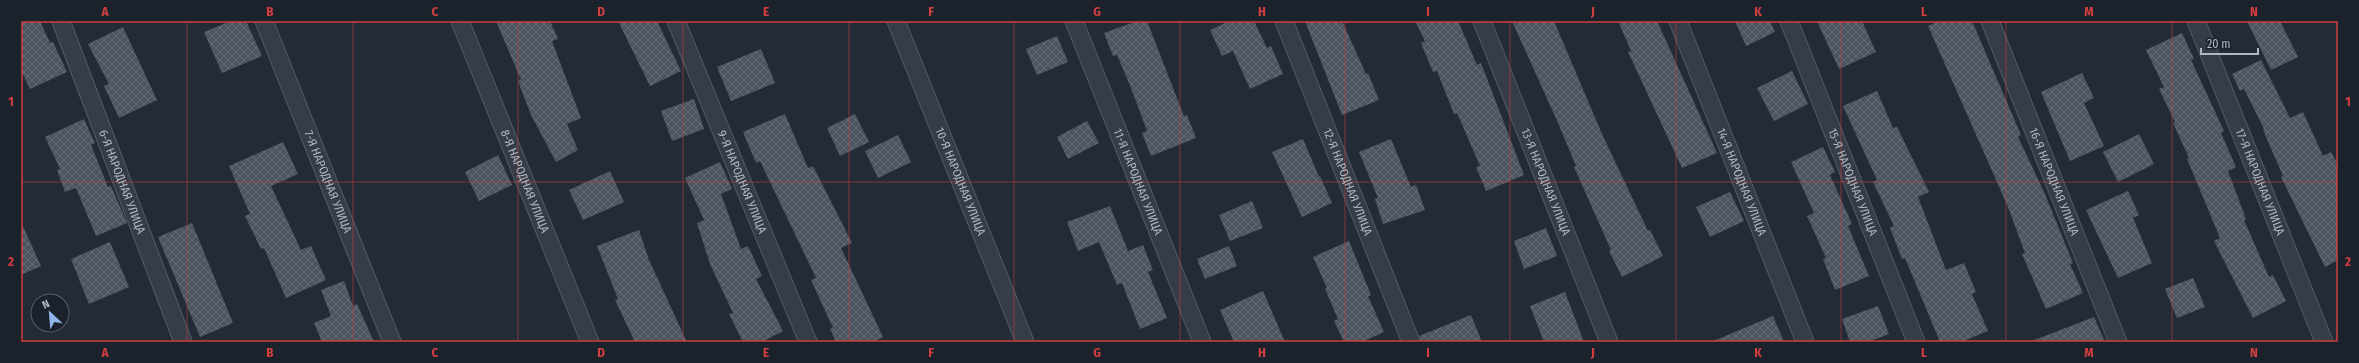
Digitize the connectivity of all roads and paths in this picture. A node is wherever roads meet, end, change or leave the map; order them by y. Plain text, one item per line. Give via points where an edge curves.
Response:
1 (61, 21) edge
2 (264, 21) edge
3 (460, 21) edge
4 (676, 21) edge
5 (896, 21) edge
6 (1074, 21) edge
7 (1284, 21) edge
8 (1482, 21) edge
9 (1678, 21) edge
10 (1789, 21) edge
11 (1990, 21) edge
12 (2196, 21) edge
13 (183, 342) edge
14 (392, 342) edge
15 (590, 342) edge
16 (808, 342) edge
17 (1025, 342) edge
18 (1202, 342) edge
19 (1411, 342) edge
20 (1609, 342) edge
21 (1805, 342) edge
22 (1916, 342) edge
23 (2118, 342) edge
24 (2324, 342) edge

1 - 13 street, 6-Я НАРОДНАЯ УЛИЦА
2 - 14 street, 7-Я НАРОДНАЯ УЛИЦА
3 - 15 street, 8-Я НАРОДНАЯ УЛИЦА
4 - 16 street, 9-Я НАРОДНАЯ УЛИЦА
5 - 17 street, 10-Я НАРОДНАЯ УЛИЦА
6 - 18 street, 11-Я НАРОДНАЯ УЛИЦА
7 - 19 street, 12-Я НАРОДНАЯ УЛИЦА
8 - 20 street, 13-Я НАРОДНАЯ УЛИЦА
9 - 21 street, 14-Я НАРОДНАЯ УЛИЦА
10 - 22 street, 15-Я НАРОДНАЯ УЛИЦА
11 - 23 street, 16-Я НАРОДНАЯ УЛИЦА
12 - 24 street, 17-Я НАРОДНАЯ УЛИЦА

